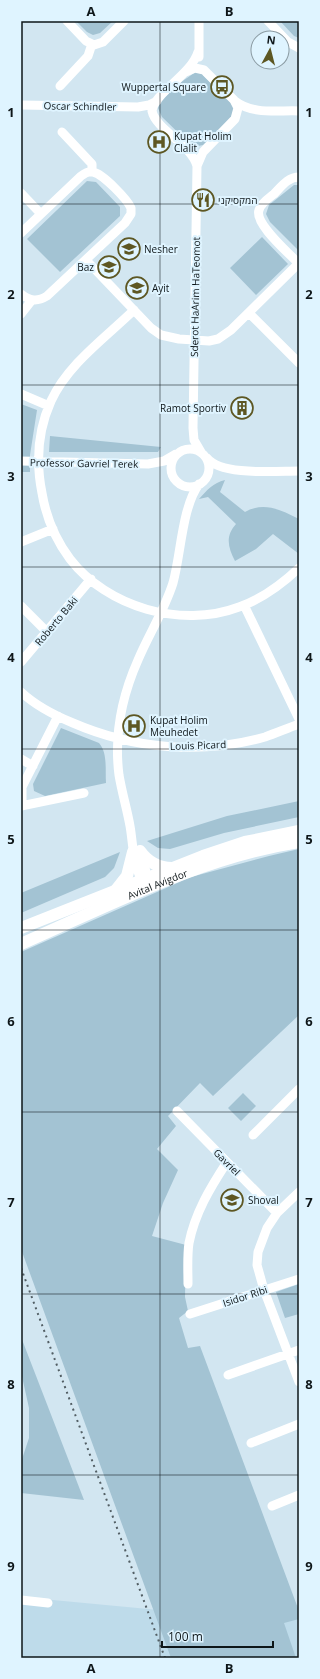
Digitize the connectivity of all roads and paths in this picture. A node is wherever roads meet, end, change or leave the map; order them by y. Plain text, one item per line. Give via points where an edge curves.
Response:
1 (67, 21) edge
2 (124, 21) edge
3 (199, 21) edge
4 (268, 21) edge
5 (92, 44) junction
6 (299, 48) edge
7 (198, 52) junction
8 (186, 72) junction
9 (206, 72) junction
10 (60, 86) dead end
11 (234, 100) junction
12 (157, 101) junction
13 (21, 105) edge
14 (138, 107) junction
15 (258, 110) junction
16 (299, 111) edge
17 (156, 118) junction
18 (234, 121) junction
19 (62, 132) dead end
20 (187, 149) junction
21 (204, 150) junction
22 (197, 166) junction
23 (92, 172) junction
24 (299, 176) edge
25 (21, 193) edge
26 (41, 214) junction
27 (21, 233) edge
28 (86, 260) junction
29 (299, 264) edge
30 (21, 294) edge
31 (32, 300) junction
32 (134, 310) junction
33 (249, 313) junction
34 (21, 314) edge
35 (194, 340) junction
36 (299, 363) edge
37 (21, 394) edge
38 (49, 406) junction
39 (193, 428) junction
40 (178, 453) junction
41 (204, 455) junction
42 (21, 461) edge
43 (39, 461) junction
44 (148, 464) junction
45 (229, 470) junction
46 (299, 471) edge
47 (176, 480) junction
48 (202, 483) junction
49 (188, 507) junction
50 (53, 529) junction
51 (21, 542) edge
52 (299, 568) edge
53 (91, 579) junction
54 (244, 605) junction
55 (21, 606) edge
56 (162, 613) junction
57 (47, 632) junction
58 (21, 662) edge
59 (21, 692) edge
60 (58, 716) junction
61 (299, 719) edge
62 (299, 724) edge
63 (118, 739) junction
64 (21, 759) edge
65 (33, 766) junction
66 (84, 793) dead end
67 (21, 806) edge
68 (299, 831) edge
69 (299, 842) edge
70 (137, 851) junction
71 (173, 868) junction
72 (147, 882) junction
73 (113, 892) junction
74 (21, 928) edge
75 (21, 944) edge
76 (299, 1089) edge
77 (177, 1111) dead end
78 (253, 1135) dead end
79 (227, 1162) junction
80 (299, 1192) edge
81 (277, 1213) junction
82 (299, 1279) edge
83 (188, 1284) dead end
84 (264, 1290) junction
85 (190, 1314) dead end
86 (299, 1350) edge
87 (289, 1353) junction
88 (228, 1375) dead end
89 (299, 1382) edge
90 (299, 1424) edge
91 (251, 1442) dead end
92 (299, 1495) edge
93 (272, 1506) dead end
94 (21, 1600) edge
95 (48, 1603) dead end

1 - 5 street via 83,39
2 - 5 street via 103,42
3 - 7 street
4 - 6 street via 288,42
5 - 10 street via 88,56
7 - 8 street via 194,63
7 - 9 street
8 - 9 street via 195,68
8 - 12 street
9 - 11 street
11 - 15 street via 247,108
11 - 18 street via 238,111
12 - 14 street, Oscar Schindler
12 - 17 street via 152,109
13 - 14 street, Oscar Schindler
14 - 17 street
15 - 16 street
15 - 18 street
17 - 20 street
18 - 21 street, Sderot HaArim HaTeomot
19 - 23 street via 92,164
20 - 21 street via 196,152
20 - 22 street
21 - 22 street, Sderot HaArim HaTeomot
22 - 35 street, Sderot HaArim HaTeomot
23 - 26 street via 81,176
23 - 28 street via 103,178 127,202 131,212 125,223
24 - 29 street via 288,180 260,207 258,215 263,226
25 - 26 street
26 - 27 street
28 - 31 street via 47,296
28 - 32 street
29 - 33 street
30 - 31 street
31 - 34 street
32 - 35 street via 161,335 174,339
32 - 38 street via 74,367 61,383
33 - 35 street via 221,338 209,341
33 - 36 street
35 - 39 street, Sderot HaArim HaTeomot
37 - 38 street
38 - 43 street via 41,436
39 - 40 street, Sderot HaArim HaTeomot
39 - 41 street, Sderot HaArim HaTeomot via 194,440
40 - 41 street via 192,449
40 - 44 street, Professor Gavriel Terek via 164,461
40 - 47 street via 171,465
41 - 45 street via 214,465
41 - 48 street via 209,470
42 - 43 street, Professor Gavriel Terek
43 - 44 street, Professor Gavriel Terek
43 - 50 street via 44,505
44 - 47 street, Professor Gavriel Terek via 164,470
45 - 46 street
45 - 48 street via 214,473
47 - 48 street via 191,487
47 - 49 street via 186,495
48 - 49 street via 192,495
49 - 56 street via 176,570
50 - 51 street
50 - 53 street via 71,559
52 - 54 street via 282,584 261,598
53 - 56 street via 118,598 138,607
53 - 57 street, Roberto Baki
54 - 56 street via 213,614 187,616
54 - 61 street
55 - 57 street
56 - 63 street via 132,673 123,705
57 - 58 street, Roberto Baki
59 - 60 street
60 - 63 street via 95,733
60 - 65 street
62 - 63 street, Louis Picard via 264,737 221,746 178,748
63 - 70 street via 119,775
64 - 65 street
65 - 67 street via 22,789
66 - 67 street
68 - 71 main road, Avital Avigdor via 245,842
69 - 72 main road, Avital Avigdor
70 - 71 main road via 155,865
70 - 72 street
70 - 73 main road via 127,876
71 - 72 main road, Avital Avigdor
72 - 73 main road, Avital Avigdor
72 - 75 main road, Avital Avigdor
73 - 74 main road, Avital Avigdor
76 - 78 street
77 - 79 street, Gavriel
79 - 81 street, Gavriel
79 - 83 street via 206,1194 197,1215 189,1244
80 - 81 street
81 - 84 street via 262,1237 258,1252 257,1265
82 - 84 street, Isidor Ribi
84 - 85 street, Isidor Ribi
84 - 87 street
86 - 87 street
87 - 88 street
87 - 89 street
90 - 91 street
92 - 93 street
94 - 95 street

